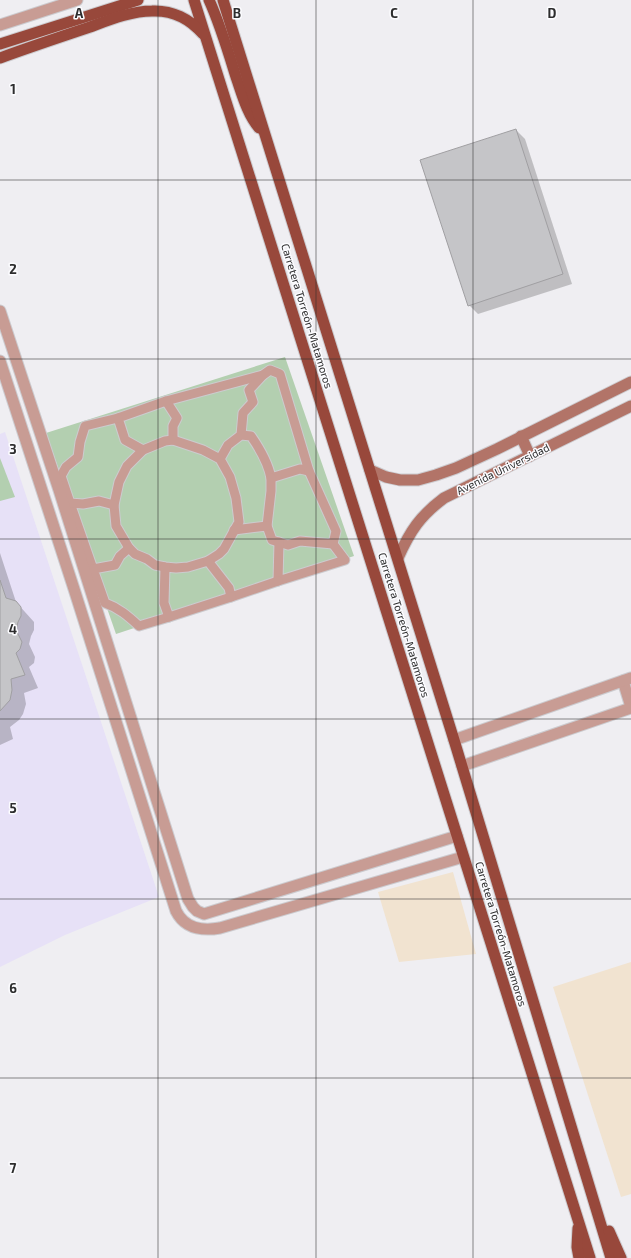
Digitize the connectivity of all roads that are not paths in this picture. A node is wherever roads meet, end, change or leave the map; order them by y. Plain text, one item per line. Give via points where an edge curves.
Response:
1 (77, 0) edge
2 (138, 0) edge
3 (194, 0) edge
4 (209, 0) edge
5 (223, 0) edge
6 (0, 25) edge
7 (205, 36) junction
8 (0, 44) edge
9 (0, 58) edge
10 (265, 134) junction
11 (0, 311) edge
12 (0, 361) edge
13 (263, 375) junction
14 (631, 382) edge
15 (166, 401) junction
16 (631, 406) edge
17 (118, 418) junction
18 (241, 435) junction
19 (521, 436) junction
20 (173, 440) junction
21 (143, 450) junction
22 (530, 456) junction
23 (220, 459) junction
24 (309, 470) junction
25 (370, 470) junction
26 (271, 478) junction
27 (70, 503) junction
28 (114, 505) junction
29 (267, 526) junction
30 (234, 530) junction
31 (279, 542) junction
32 (333, 544) junction
33 (128, 548) junction
34 (398, 558) junction
35 (208, 561) junction
36 (165, 568) junction
37 (93, 569) junction
38 (278, 581) junction
39 (88, 585) junction
40 (74, 589) junction
41 (231, 597) junction
42 (169, 617) junction
43 (627, 680) edge
44 (631, 708) edge
45 (454, 740) junction
46 (462, 766) junction
47 (457, 836) junction
48 (463, 857) junction
49 (592, 1199) junction
50 (578, 1223) junction
51 (579, 1258) edge
52 (590, 1258) edge
53 (611, 1258) edge
54 (621, 1258) edge

1 - 6 street
2 - 8 highway
3 - 7 highway, Carretera Torreón-Matamoros
4 - 10 highway via 248,109 255,123
5 - 10 highway
7 - 9 highway via 185,18 152,10 108,21
7 - 47 highway, Carretera Torreón-Matamoros
10 - 25 highway
11 - 39 street
12 - 40 street
13 - 15 street
13 - 18 street via 249,390 254,402 243,413
13 - 24 street via 270,370 280,374
14 - 19 main road, Avenida Universidad
15 - 17 street
15 - 20 street via 177,418 173,426
16 - 22 main road, Avenida Universidad
17 - 21 street via 124,440
17 - 27 street via 84,426 78,457 66,467 61,476
18 - 23 street via 228,445
18 - 26 street via 251,436 267,463
19 - 22 main road
19 - 25 main road, Avenida Universidad via 456,468 418,480 400,480
20 - 21 street
20 - 23 street
21 - 28 street via 127,466 119,482
22 - 34 main road, Avenida Universidad via 454,492 430,508 407,537
23 - 30 street via 230,477 236,498 239,522
24 - 26 street via 300,469
24 - 32 street via 336,531
25 - 34 highway
26 - 29 street
27 - 28 street via 99,501
27 - 37 street
28 - 33 street via 116,526
29 - 30 street
29 - 31 street via 272,540
30 - 35 street via 224,549
31 - 32 street via 288,545 300,541
31 - 38 street
32 - 38 street via 344,560
33 - 36 street
33 - 37 street via 115,565
34 - 45 highway
35 - 36 street via 188,567
35 - 41 street via 229,588
36 - 42 street via 164,604
37 - 42 street via 105,603 122,611 139,626
38 - 41 street
39 - 40 street
39 - 47 street via 188,899 197,911 204,914
40 - 48 street via 176,911 186,924 210,930 220,928
41 - 42 street
43 - 44 street
43 - 45 street
44 - 46 street
45 - 46 highway
46 - 49 highway
47 - 48 highway, Carretera Torreón-Matamoros
48 - 50 highway, Carretera Torreón-Matamoros
49 - 53 highway
49 - 54 highway
50 - 51 highway
50 - 52 highway, Carretera Torreón-Matamoros

